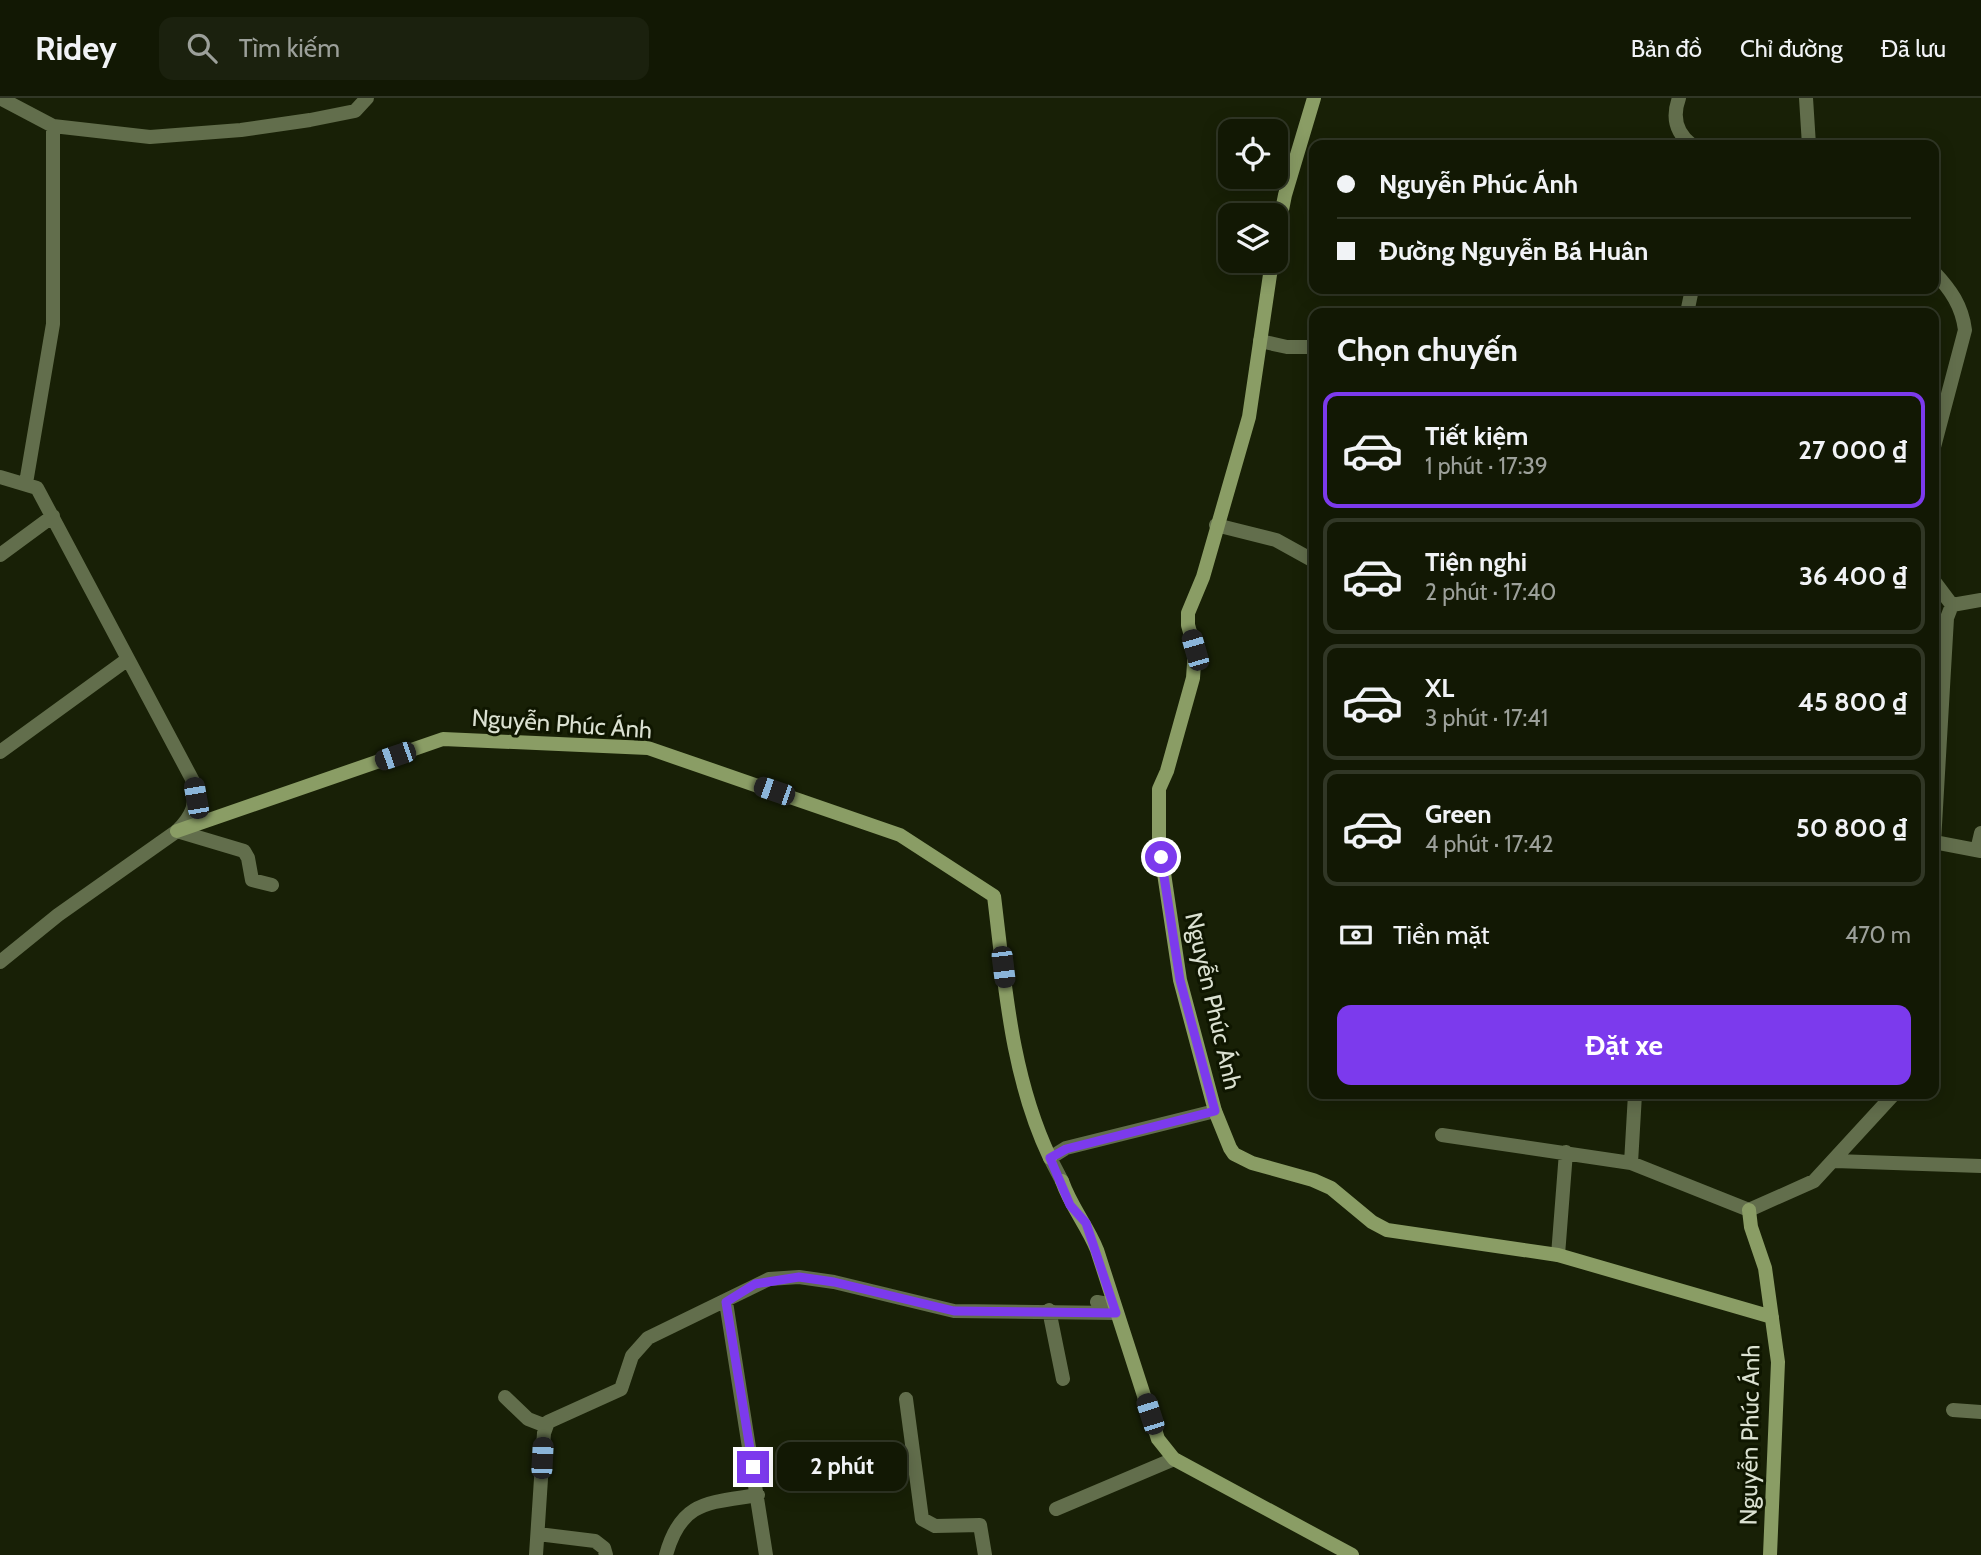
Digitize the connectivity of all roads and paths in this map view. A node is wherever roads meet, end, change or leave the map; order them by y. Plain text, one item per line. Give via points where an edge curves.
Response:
1 (0, 98) edge
2 (367, 98) edge
3 (1314, 98) edge
4 (1679, 98) edge
5 (1806, 98) edge
6 (54, 126) junction
7 (1688, 140) edge
8 (1809, 140) edge
9 (1283, 203) edge
10 (1270, 273) edge
11 (1939, 277) edge
12 (1261, 341) junction
13 (1309, 347) edge
14 (1939, 428) edge
15 (0, 477) edge
16 (26, 483) junction
17 (52, 516) junction
18 (1216, 525) junction
19 (0, 555) edge
20 (1309, 558) edge
21 (1939, 588) edge
22 (1981, 600) edge
23 (1952, 605) junction
24 (128, 659) junction
25 (0, 752) edge
26 (1939, 756) edge
27 (177, 831) junction
28 (1981, 833) edge
29 (1939, 843) edge
30 (1979, 851) edge
31 (272, 885) dead end
32 (0, 962) edge
33 (1634, 1099) edge
34 (1890, 1099) edge
35 (1215, 1111) junction
36 (1442, 1135) dead end
37 (1566, 1152) junction
38 (1050, 1158) junction
39 (1835, 1161) junction
40 (1631, 1163) junction
41 (1981, 1166) edge
42 (1749, 1210) junction
43 (1558, 1255) junction
44 (726, 1302) junction
45 (1049, 1310) junction
46 (1116, 1313) junction
47 (1772, 1317) junction
48 (1063, 1380) dead end
49 (505, 1397) dead end
50 (906, 1399) dead end
51 (1954, 1410) dead end
52 (1981, 1412) edge
53 (546, 1426) junction
54 (1174, 1459) junction
55 (758, 1495) junction
56 (1056, 1509) dead end
57 (538, 1534) junction
58 (536, 1555) edge
59 (606, 1555) edge
60 (666, 1555) edge
61 (766, 1555) edge
62 (985, 1555) edge
63 (1352, 1555) edge
64 (1770, 1555) edge

1 - 6 street
2 - 6 street via 355,111 240,130 150,137
3 - 9 street
4 - 7 street via 1674,110 1676,125
5 - 8 street
6 - 16 street via 52,324
10 - 12 street, Nguyễn Phúc Ánh
11 - 14 street via 1962,312 1965,330
12 - 13 street
12 - 18 street, Nguyễn Phúc Ánh via 1249,417
15 - 16 street
16 - 17 street via 37,488
17 - 19 street
17 - 24 street
18 - 20 street via 1276,540
18 - 35 street, Nguyễn Phúc Ánh via 1188,613 1195,650 1193,678 1159,789 1158,813 1180,980
21 - 23 street
22 - 23 street
23 - 26 street via 1947,618
24 - 25 street
24 - 27 street via 193,781 196,798 191,817
27 - 31 street via 244,851 252,880
27 - 32 street
27 - 38 street, Nguyễn Phúc Ánh via 443,739 648,748 900,835 994,896 1011,1038 1037,1130
28 - 30 street
29 - 30 street
33 - 40 street
34 - 39 street
35 - 38 street via 1066,1149
35 - 43 street, Nguyễn Phúc Ánh via 1234,1154 1331,1188 1378,1226
36 - 37 street
37 - 40 street
37 - 43 street
38 - 46 street via 1070,1205 1086,1223
39 - 41 street
39 - 42 street via 1814,1181
40 - 42 street
42 - 47 street, Nguyễn Phúc Ánh
43 - 47 street, Nguyễn Phúc Ánh
44 - 45 street via 755,1284 799,1277 934,1308 991,1313
44 - 53 street via 648,1338 632,1356 621,1389
44 - 55 street
45 - 46 street
45 - 48 street
46 - 54 street via 1158,1439
47 - 64 street, Nguyễn Phúc Ánh via 1778,1362
49 - 53 street via 528,1419
50 - 62 street via 922,1519 935,1526 980,1525
51 - 52 street
53 - 57 street
54 - 56 street
54 - 63 street
55 - 60 street via 698,1505 677,1526
55 - 61 street
57 - 58 street
57 - 59 street via 595,1541

